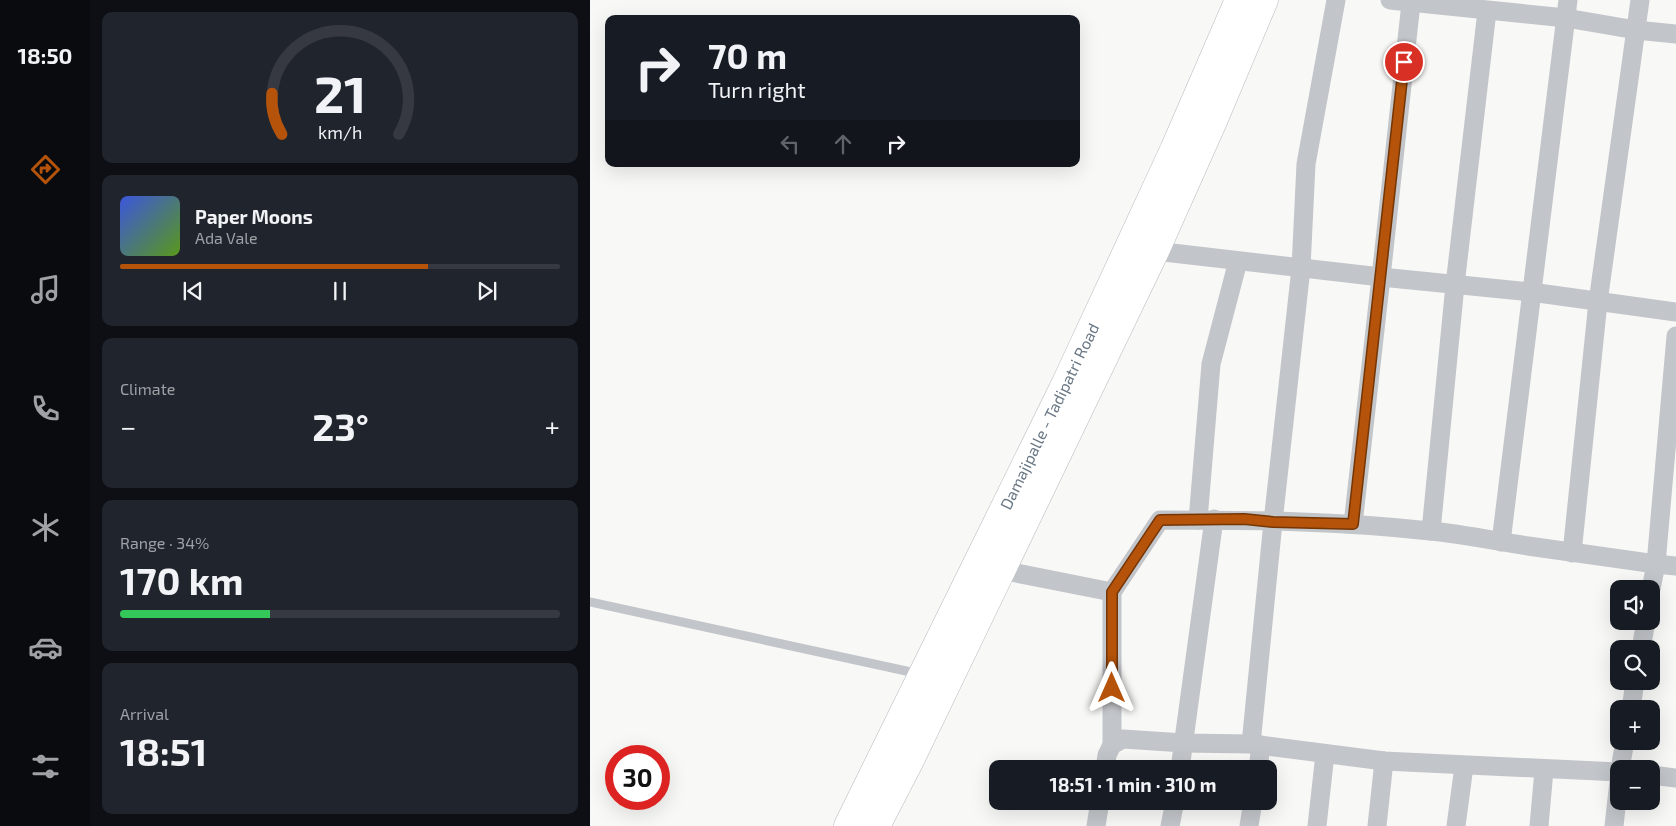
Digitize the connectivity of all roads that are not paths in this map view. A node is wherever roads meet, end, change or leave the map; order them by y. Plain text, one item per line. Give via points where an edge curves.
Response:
1 (1240, 0) edge
2 (1264, 0) edge
3 (1336, 0) edge
4 (1390, 0) edge
5 (1640, 0) edge
6 (1411, 3) junction
7 (1567, 9) edge
8 (1487, 11) junction
9 (1636, 30) junction
10 (1676, 34) edge
11 (1155, 250) junction
12 (1238, 261) junction
13 (1301, 268) junction
14 (1381, 277) junction
15 (1454, 284) junction
16 (1531, 292) junction
17 (1598, 302) junction
18 (1676, 312) edge
19 (1676, 336) edge
20 (1206, 520) junction
21 (1273, 522) junction
22 (1353, 524) junction
23 (1432, 531) junction
24 (1501, 542) junction
25 (1572, 553) junction
26 (1656, 564) junction
27 (1676, 566) edge
28 (1000, 570) junction
29 (1653, 580) edge
30 (1112, 592) junction
31 (590, 602) edge
32 (923, 675) junction
33 (1184, 743) junction
34 (1112, 745) junction
35 (1256, 745) junction
36 (1325, 754) junction
37 (1106, 760) edge
38 (1181, 760) edge
39 (1257, 760) edge
40 (1384, 761) junction
41 (1464, 766) junction
42 (1544, 770) junction
43 (1610, 772) edge
44 (1660, 776) edge
45 (1676, 778) edge
46 (1099, 810) edge
47 (1173, 810) edge
48 (1252, 810) edge
49 (1616, 810) edge
50 (848, 826) edge
51 (876, 826) edge
52 (1096, 826) edge
53 (1170, 826) edge
54 (1249, 826) edge
55 (1317, 826) edge
56 (1377, 826) edge
57 (1456, 826) edge
58 (1539, 826) edge
59 (1614, 826) edge

1 - 32 main road, Damajipalle - Tadipatri Road via 1066,384
2 - 11 main road, Damajipalle - Tadipatri Road
3 - 13 street via 1306,164
4 - 6 street
5 - 9 street
6 - 8 street
6 - 14 street
7 - 8 street
7 - 9 street
7 - 16 street
8 - 15 street
9 - 10 street
9 - 17 street
11 - 12 street
11 - 28 main road, Damajipalle - Tadipatri Road
12 - 13 street
12 - 20 street via 1211,364
13 - 14 street
13 - 21 street
14 - 15 street
14 - 22 street
15 - 16 street
15 - 23 street
16 - 17 street
16 - 24 street
17 - 18 street
17 - 25 street
19 - 26 street
20 - 21 street
20 - 30 street via 1160,520
20 - 33 street
21 - 22 street
21 - 35 street
22 - 23 street
23 - 24 street
24 - 25 street
25 - 26 street
26 - 27 street
26 - 29 street
28 - 30 street
28 - 51 main road, Damajipalle - Tadipatri Road
30 - 34 street
31 - 32 lane
32 - 50 main road, Damajipalle - Tadipatri Road
33 - 34 street via 1123,739
33 - 35 street
33 - 38 street
34 - 37 street
35 - 36 street
35 - 39 street
36 - 40 street
36 - 55 street
40 - 41 street
40 - 56 street
41 - 42 street
41 - 57 street
42 - 43 street
42 - 58 street
44 - 45 street
46 - 52 street
47 - 53 street
48 - 54 street
49 - 59 street

